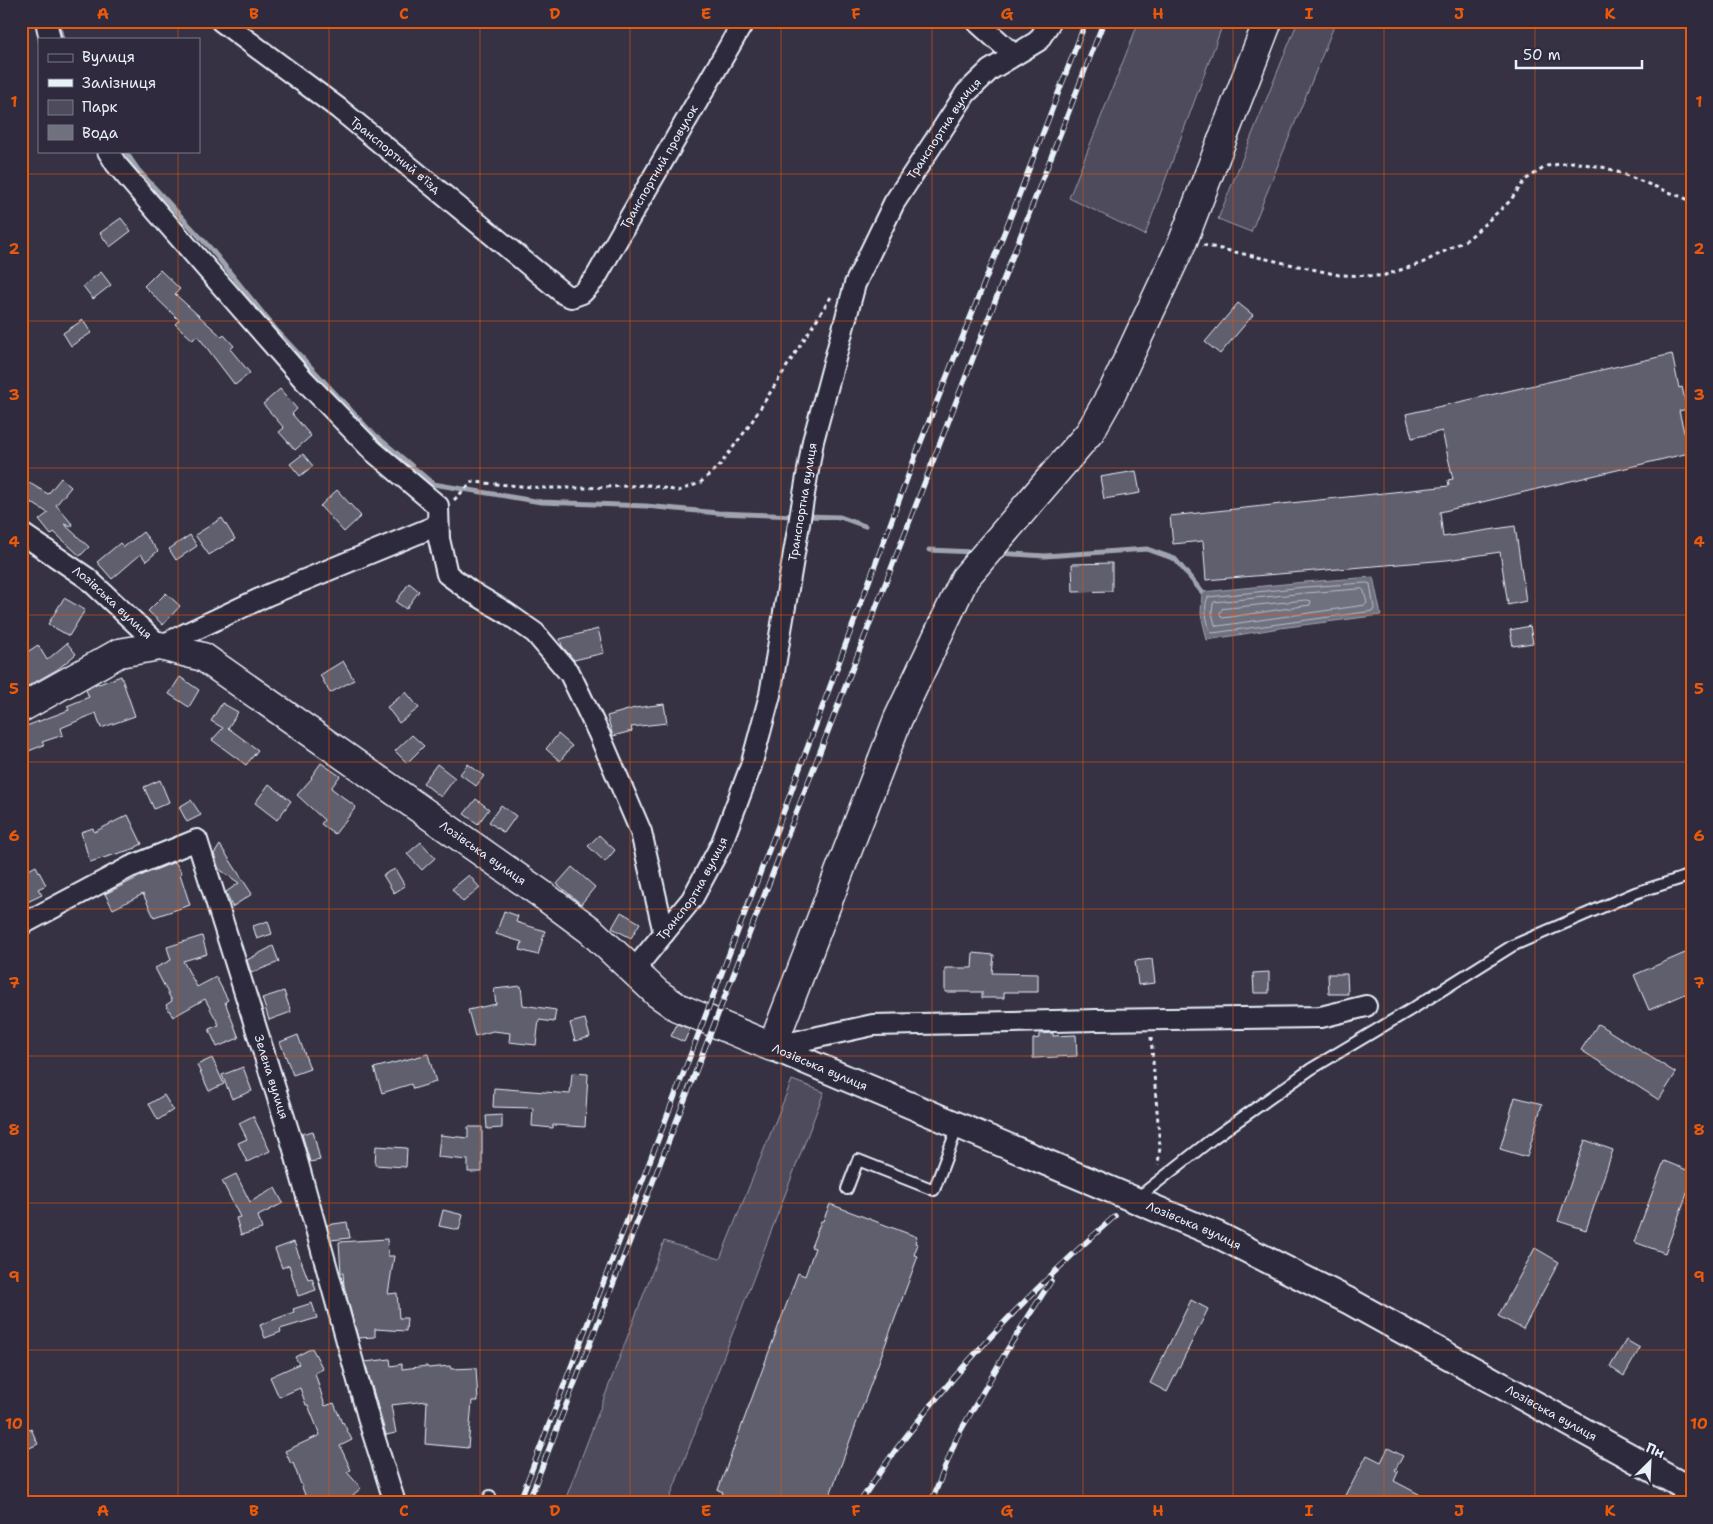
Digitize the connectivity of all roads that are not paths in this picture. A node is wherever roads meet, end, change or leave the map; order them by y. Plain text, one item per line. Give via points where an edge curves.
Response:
1 (46, 21) edge
2 (221, 21) edge
3 (744, 21) edge
4 (976, 21) edge
5 (1051, 21) edge
6 (1268, 21) edge
7 (50, 38) edge
8 (1014, 56) junction
9 (109, 152) edge
10 (564, 294) joint
11 (438, 519) junction
12 (21, 533) edge
13 (160, 646) junction
14 (21, 708) edge
15 (1692, 875) edge
16 (21, 924) edge
17 (664, 933) junction
18 (634, 971) junction
19 (1366, 1006) dead end
20 (772, 1047) junction
21 (959, 1125) junction
22 (847, 1189) dead end
23 (1135, 1200) junction
24 (1692, 1491) edge
25 (395, 1503) edge

1 - 7 street
2 - 10 street, Транспортний в'їзд via 338,108
3 - 10 street, Транспортний провулок via 596,279 582,293 571,297
4 - 8 street
5 - 8 street, Транспортна вулиця via 1038,41
6 - 20 main road via 1183,241 1112,393 1090,432 965,578 898,719
8 - 17 street, Транспортна вулиця via 990,70 966,93 894,203 855,284 813,441 770,695 751,766 721,845 692,898
9 - 11 street via 158,214 304,380 373,451 438,506
11 - 13 street
11 - 17 street via 447,574 535,633 570,674 600,734 641,832
12 - 13 street, Лозівська вулиця via 87,578
13 - 14 main road via 119,653
13 - 18 main road, Лозівська вулиця via 203,657 540,893 590,930
15 - 23 lane via 1635,893 1512,946 1311,1069 1212,1138
16 - 25 street, Зелена вулиця via 130,867 197,840 293,1146
17 - 18 street, Транспортна вулиця
18 - 20 main road, Лозівська вулиця via 678,1007
19 - 20 street via 1321,1016 873,1026
20 - 21 street, Лозівська вулиця
21 - 22 lane via 934,1190 858,1160
21 - 23 street, Лозівська вулиця
23 - 24 street, Лозівська вулиця via 1216,1234 1349,1301

